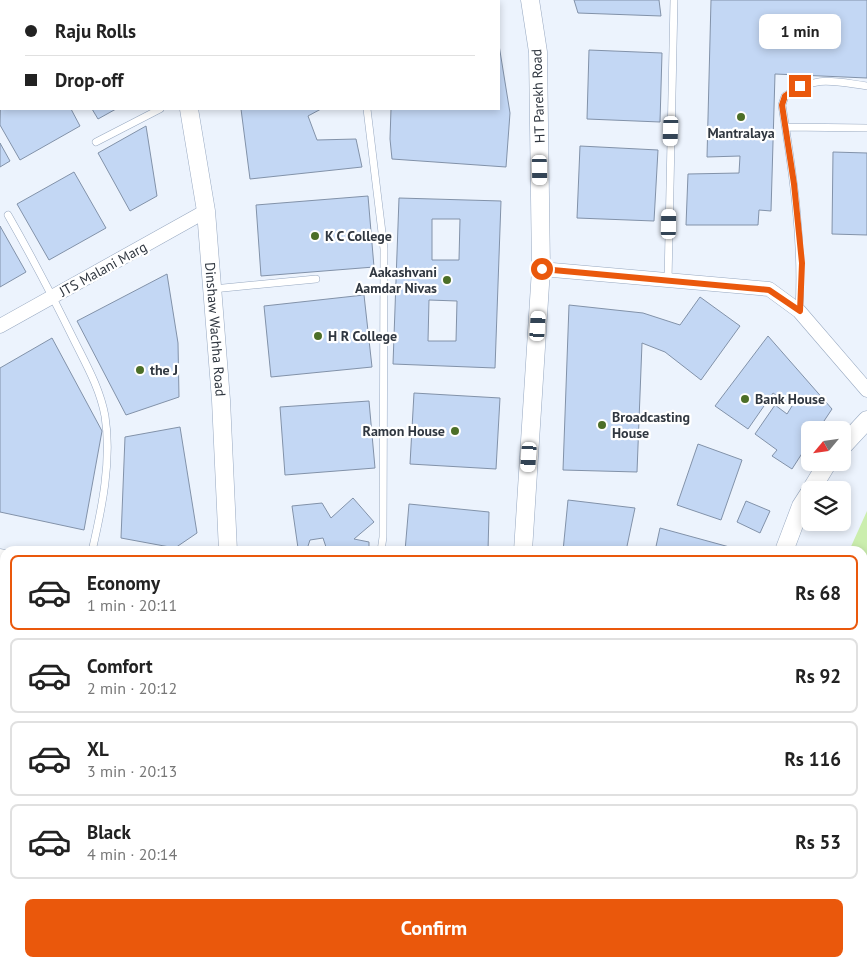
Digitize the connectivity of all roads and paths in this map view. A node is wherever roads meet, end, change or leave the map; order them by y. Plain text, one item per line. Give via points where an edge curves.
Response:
1 (530, 0) edge
2 (674, 0) edge
3 (867, 86) edge
4 (158, 110) edge
5 (189, 110) edge
6 (367, 110) edge
7 (786, 127) junction
8 (867, 128) edge
9 (96, 142) dead end
10 (206, 211) junction
11 (8, 215) dead end
12 (542, 269) junction
13 (316, 279) dead end
14 (668, 280) junction
15 (212, 290) junction
16 (53, 296) junction
17 (800, 311) junction
18 (0, 326) edge
19 (867, 390) edge
20 (867, 420) edge
21 (851, 437) edge
22 (801, 506) edge
23 (93, 546) edge
24 (228, 546) edge
25 (382, 546) edge
26 (523, 546) edge
27 (786, 546) edge

1 - 12 street, HT Parekh Road via 538,52
2 - 14 lane
3 - 7 lane via 814,81 800,86 785,96 782,105
4 - 9 lane
5 - 10 street, Dinshaw Wachha Road
6 - 25 lane via 384,249
7 - 8 lane
7 - 17 lane via 802,263
10 - 15 street, Dinshaw Wachha Road
10 - 16 street, JTS Malani Marg
11 - 16 lane
12 - 14 street
12 - 26 street, HT Parekh Road
13 - 15 lane
14 - 17 street via 769,290
15 - 24 street, Dinshaw Wachha Road
16 - 18 street, JTS Malani Marg
16 - 23 lane via 99,391 105,417 105,481
17 - 19 street
20 - 21 street
22 - 27 street

